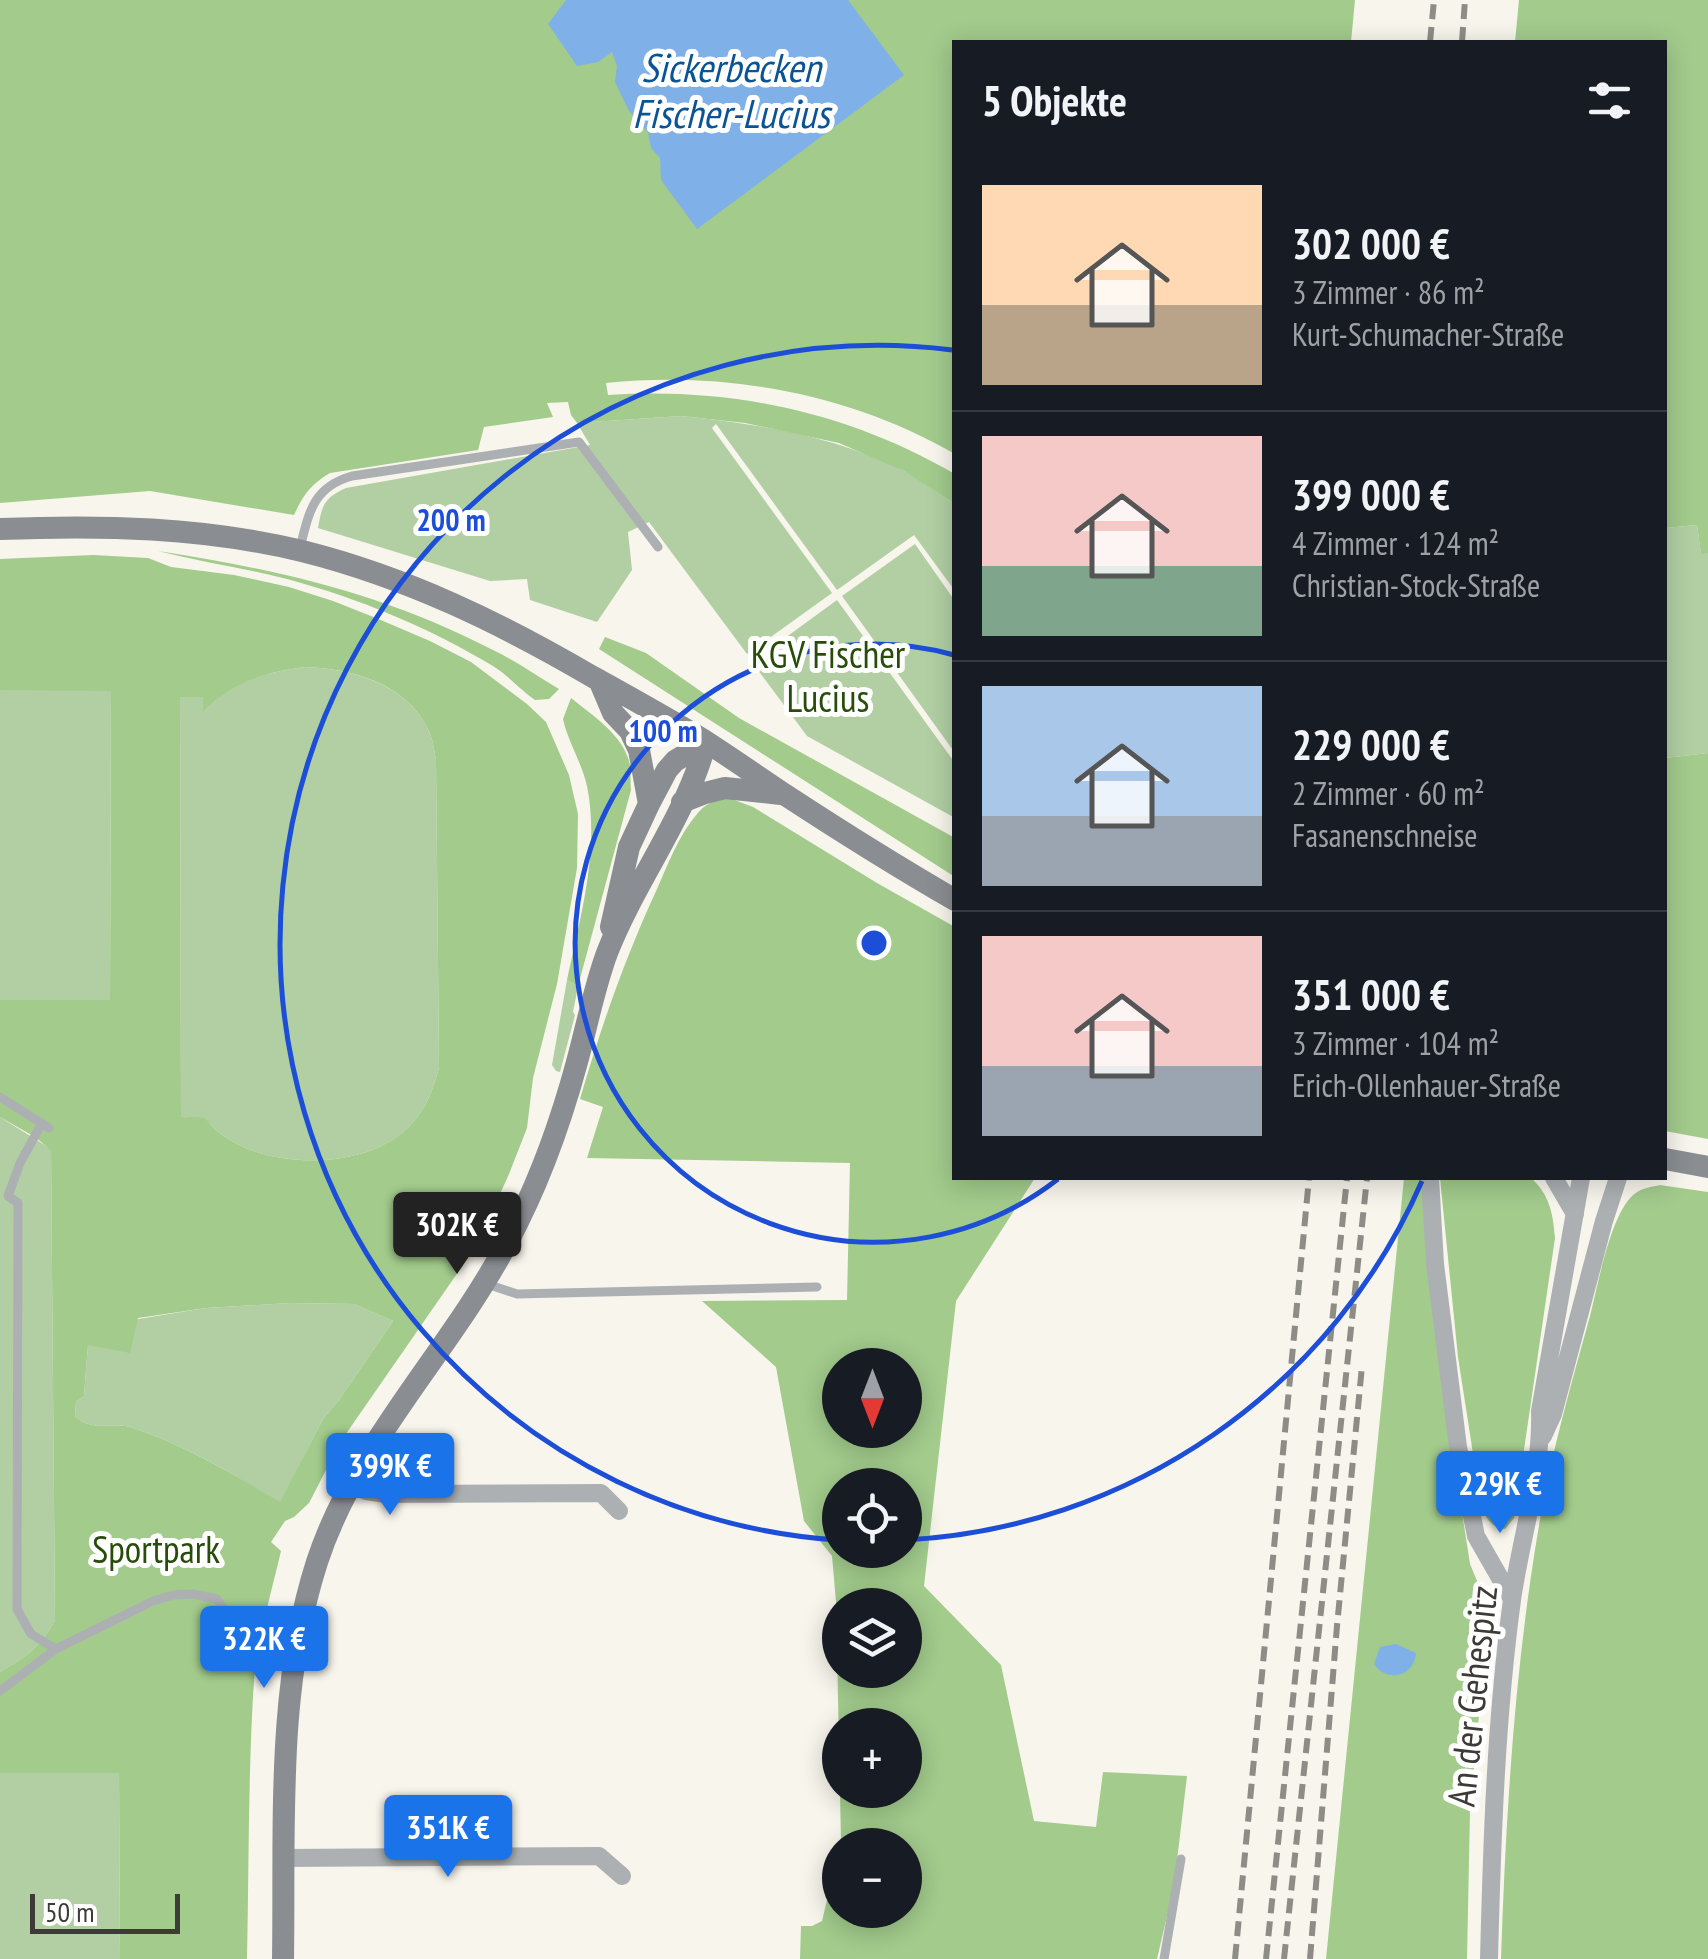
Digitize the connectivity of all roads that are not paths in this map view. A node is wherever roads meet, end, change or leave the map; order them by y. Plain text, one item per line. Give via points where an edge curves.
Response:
1 (0, 529) edge
2 (658, 547) dead end
3 (300, 551) junction
4 (597, 679) junction
5 (706, 742) junction
6 (784, 794) junction
7 (682, 802) junction
8 (649, 804) junction
9 (952, 898) edge
10 (608, 951) junction
11 (0, 1097) edge
12 (1667, 1159) edge
13 (1708, 1167) edge
14 (1430, 1180) edge
15 (1555, 1180) edge
16 (1582, 1180) edge
17 (1617, 1180) edge
18 (1575, 1214) junction
19 (484, 1283) junction
20 (817, 1286) dead end
21 (1541, 1441) junction
22 (350, 1483) junction
23 (619, 1511) dead end
24 (1512, 1599) junction
25 (232, 1622) dead end
26 (56, 1648) junction
27 (0, 1690) edge
28 (284, 1858) junction
29 (1181, 1859) dead end
30 (622, 1876) dead end
31 (283, 1959) edge
32 (1164, 1959) edge
33 (1489, 1959) edge

1 - 3 street via 151,528
2 - 3 lane via 579,442 334,481 313,507
3 - 4 street via 418,588
4 - 5 street
4 - 8 street via 640,750
5 - 6 street
5 - 7 street
5 - 8 street via 675,761
6 - 7 street via 725,788
6 - 9 street
7 - 10 street
8 - 10 street via 629,847
10 - 19 street via 550,1148
11 - 26 lane via 45,1126 8,1196 18,1203 17,1609 31,1634
12 - 13 street
14 - 24 street via 1458,1447 1476,1536
15 - 18 street
16 - 18 street, An der Gehespitz
17 - 21 street, An der Gehespitz
18 - 21 street, An der Gehespitz via 1540,1410
19 - 20 lane via 518,1294
19 - 22 street
21 - 24 street, An der Gehespitz
22 - 23 street via 386,1494 601,1493
22 - 28 street via 317,1563 299,1636 287,1736
24 - 33 street, An der Gehespitz
25 - 26 lane via 217,1599 173,1595
26 - 27 lane
28 - 30 street via 600,1856
28 - 31 street
29 - 32 lane

